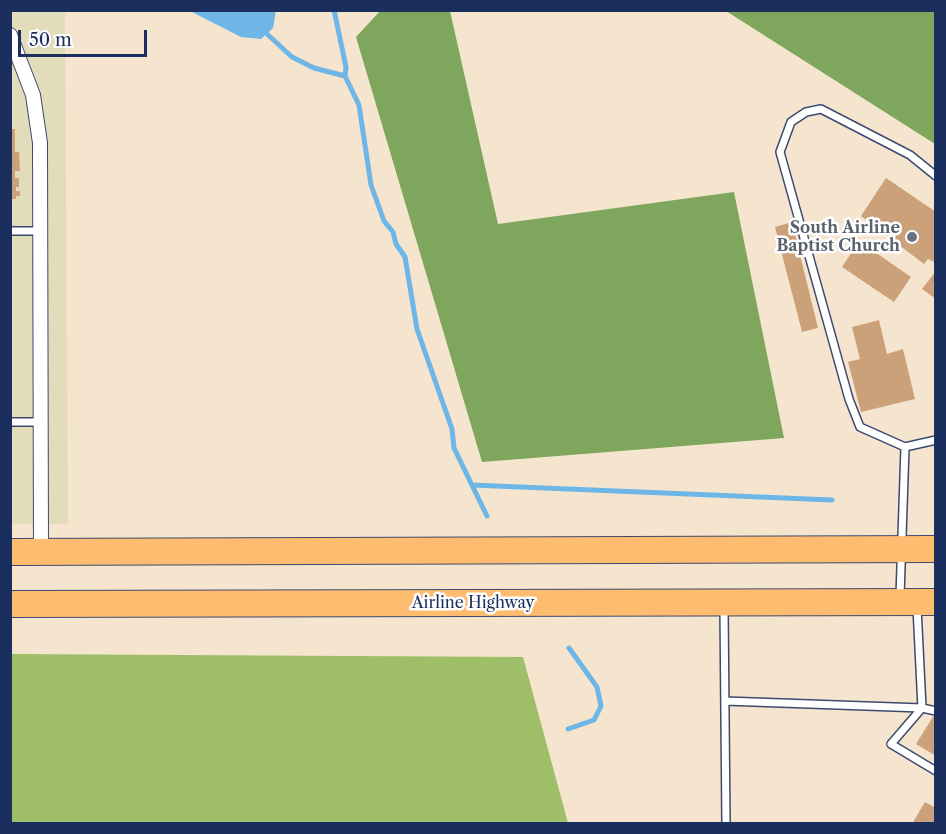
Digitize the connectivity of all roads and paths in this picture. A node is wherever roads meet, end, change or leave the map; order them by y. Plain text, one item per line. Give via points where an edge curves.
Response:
1 (10, 34) edge
2 (936, 176) edge
3 (10, 231) edge
4 (40, 231) junction
5 (10, 422) edge
6 (40, 422) junction
7 (936, 440) edge
8 (904, 447) junction
9 (936, 549) edge
10 (903, 550) junction
11 (10, 552) edge
12 (41, 552) junction
13 (724, 602) junction
14 (917, 602) edge
15 (10, 604) edge
16 (725, 701) junction
17 (922, 708) junction
18 (936, 711) edge
19 (936, 771) edge
20 (726, 824) edge

1 - 4 street via 37,111
2 - 8 lane via 910,155 821,109 806,112 791,122 780,152 860,427
3 - 4 lane
4 - 6 street
5 - 6 lane
6 - 12 street
7 - 8 lane
8 - 10 lane
9 - 10 highway
10 - 12 highway
10 - 14 lane
11 - 12 highway
13 - 14 highway, Airline Highway
13 - 15 highway, Airline Highway
13 - 16 lane
14 - 17 lane
16 - 17 lane
16 - 20 lane
17 - 18 lane
17 - 19 lane via 891,744

